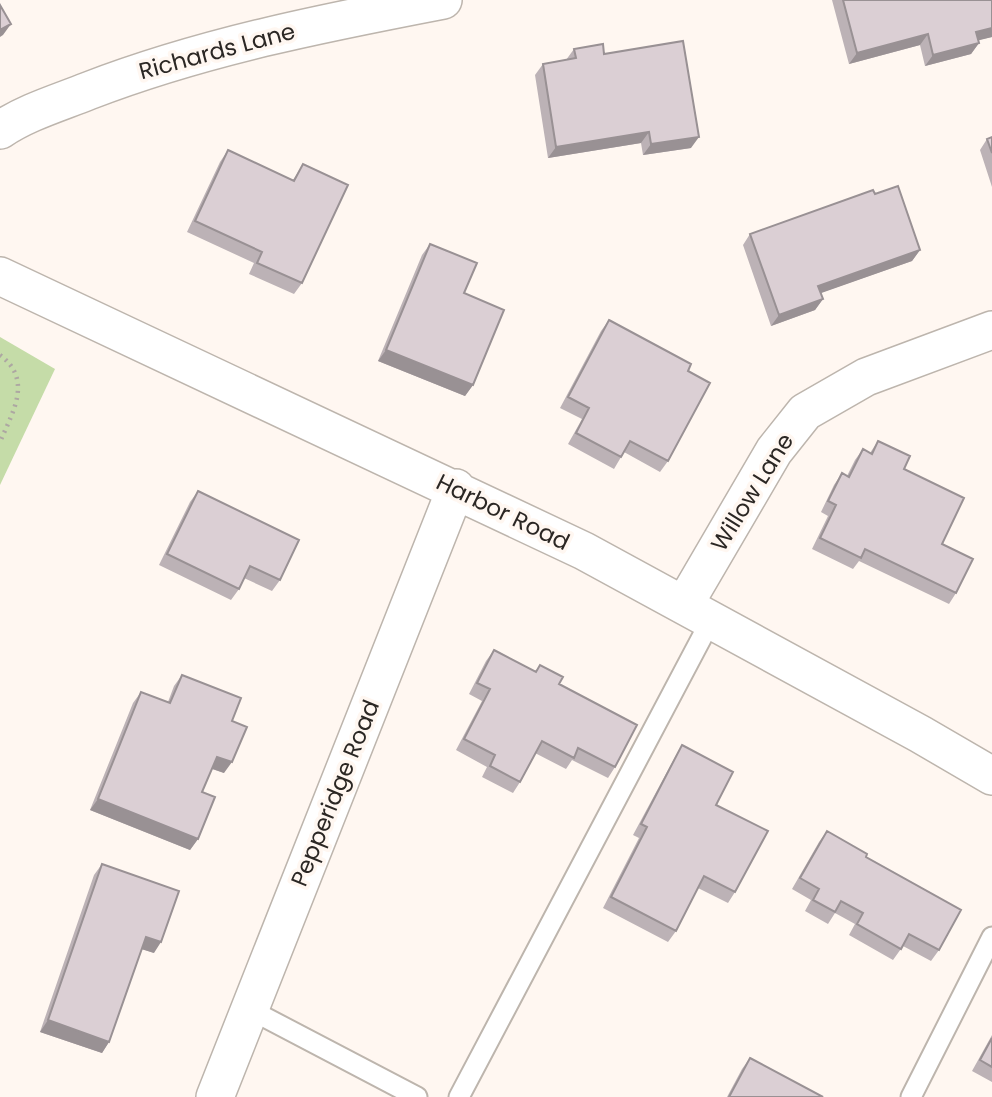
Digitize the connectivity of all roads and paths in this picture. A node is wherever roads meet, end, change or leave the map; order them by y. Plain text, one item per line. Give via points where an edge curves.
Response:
1 (443, 0) edge
2 (0, 130) edge
3 (0, 276) edge
4 (992, 330) edge
5 (0, 355) edge
6 (0, 442) edge
7 (456, 488) junction
8 (698, 612) junction
9 (992, 776) edge
10 (992, 937) edge
11 (249, 1009) junction
12 (215, 1097) edge
13 (417, 1097) edge
14 (459, 1097) edge
15 (911, 1097) edge

1 - 2 street, Richards Lane via 312,26 141,71 19,117
3 - 7 street, Harbor Road
4 - 8 street, Willow Lane via 866,377 805,412 774,451
5 - 6 path via 15,369 20,393
7 - 8 street, Harbor Road
7 - 11 street, Pepperidge Road
8 - 9 street, Harbor Road
8 - 14 lane
10 - 15 lane
11 - 12 street, Pepperidge Road
11 - 13 lane

